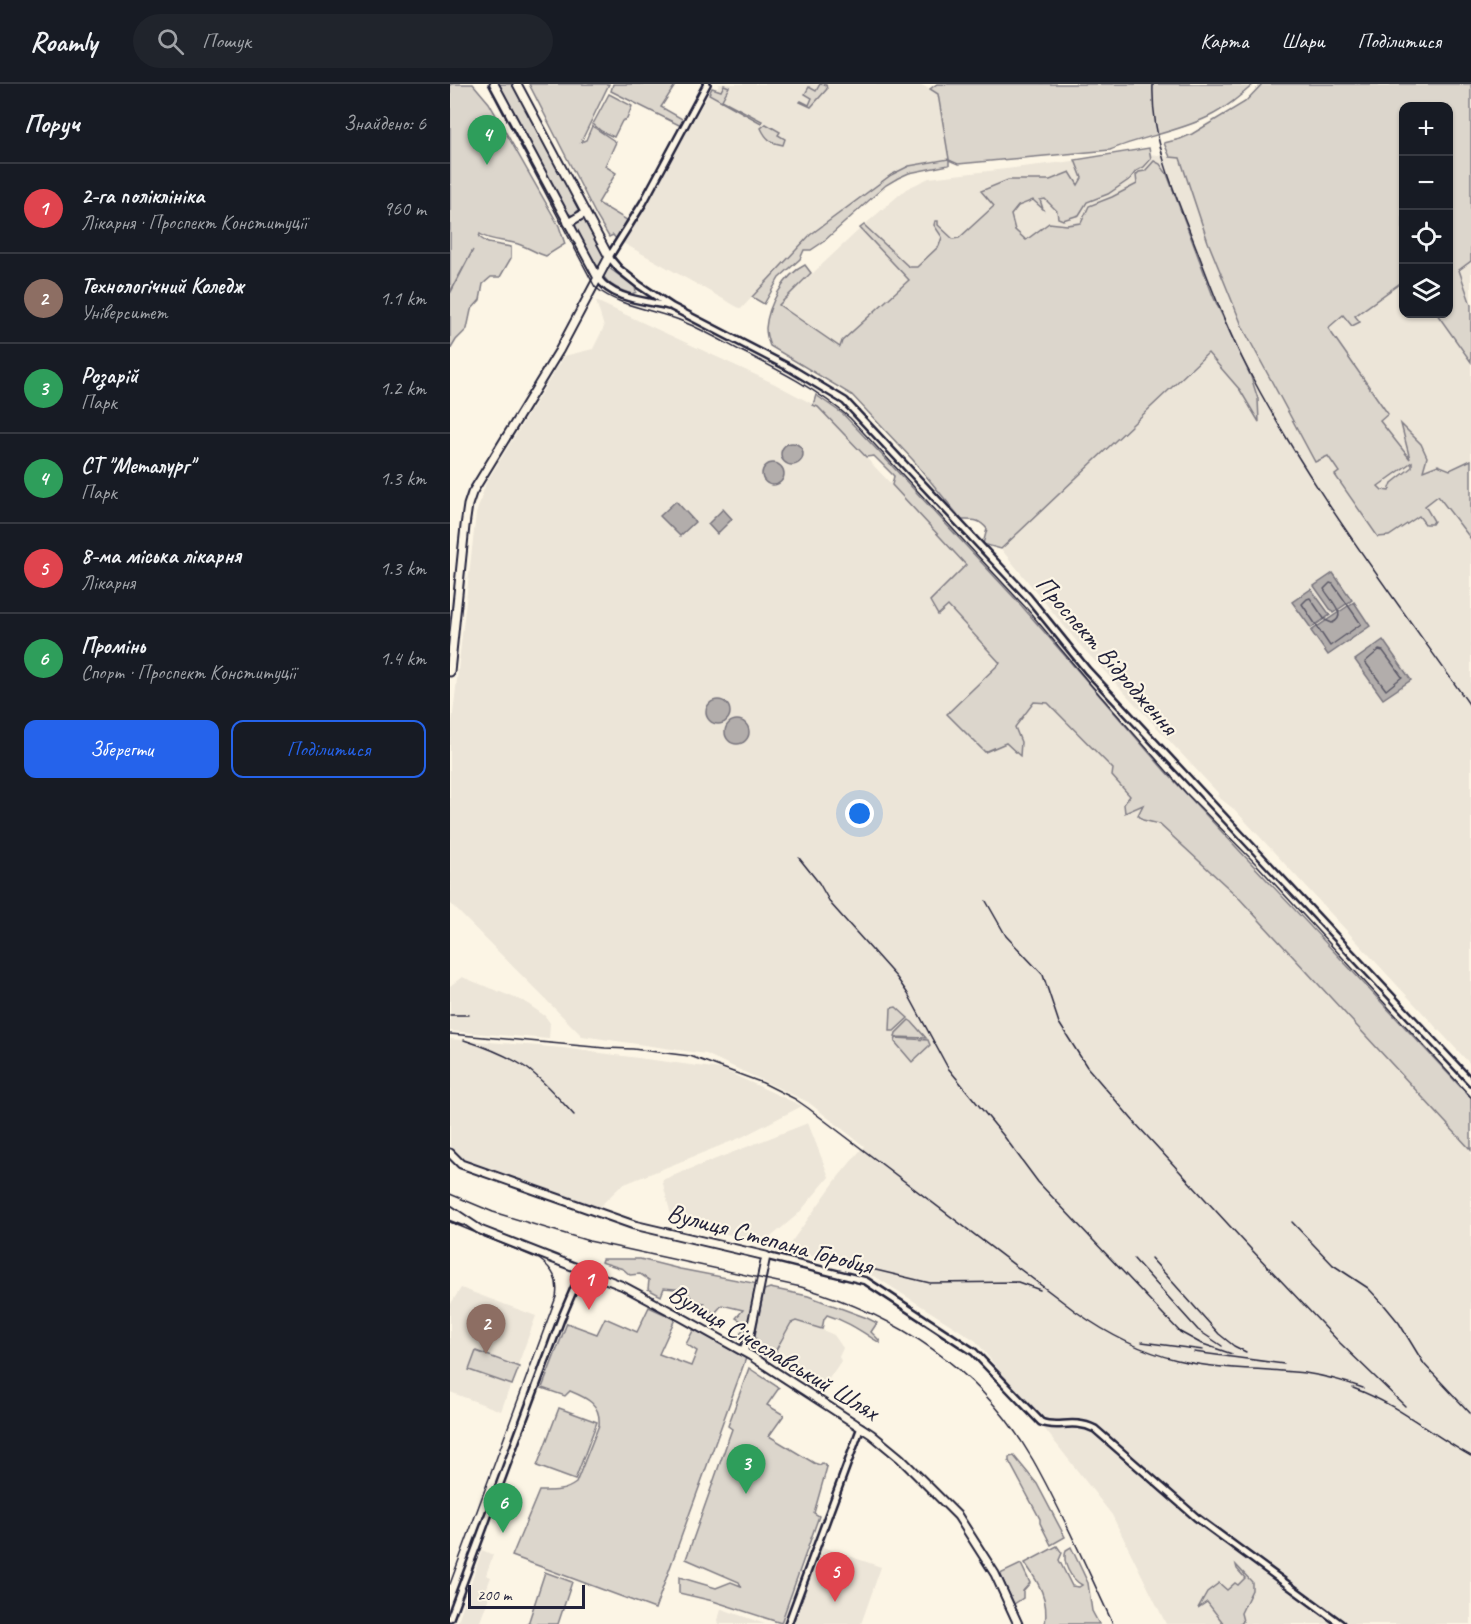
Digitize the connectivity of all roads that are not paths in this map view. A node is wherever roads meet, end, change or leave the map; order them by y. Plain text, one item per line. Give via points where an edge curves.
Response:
1 (494, 84) edge
2 (517, 84) edge
3 (707, 84) edge
4 (585, 213) junction
5 (568, 223) junction
6 (609, 257) junction
7 (598, 278) junction
8 (672, 307) junction
9 (450, 672) edge
10 (1471, 1082) edge
11 (450, 1153) edge
12 (450, 1210) edge
13 (450, 1216) edge
14 (465, 1222) junction
15 (766, 1256) junction
16 (582, 1270) junction
17 (743, 1351) junction
18 (861, 1427) junction
19 (450, 1618) edge
20 (788, 1624) edge
21 (1018, 1624) edge
22 (1341, 1624) edge

1 - 5 main road, Проспект Відродження
2 - 4 main road, Проспект Відродження
3 - 6 street
4 - 5 main road
4 - 6 main road, Проспект Відродження
5 - 7 main road, Проспект Відродження
6 - 7 main road
6 - 8 street, Проспект Відродження via 639,285
7 - 8 street, Проспект Відродження via 621,296
7 - 9 main road via 559,351 472,493 466,516
8 - 10 street, Проспект Відродження via 833,392 857,412 1028,597 1087,670
11 - 15 main road, Вулиця Степана Горобця via 471,1168 634,1225
12 - 14 main road, Вулиця Січеславський Шлях
13 - 14 main road, Вулиця Січеславський Шлях
14 - 16 main road, Вулиця Січеславський Шлях
15 - 17 main road via 749,1339
15 - 22 street, Вулиця Степана Горобця via 866,1281 974,1352 1046,1424 1076,1422 1095,1429 1197,1518
16 - 17 main road, Вулиця Січеславський Шлях via 623,1286
16 - 19 street
17 - 18 main road, Вулиця Січеславський Шлях
18 - 20 street
18 - 21 main road, Вулиця Січеславський Шлях via 900,1458 958,1516 995,1574

